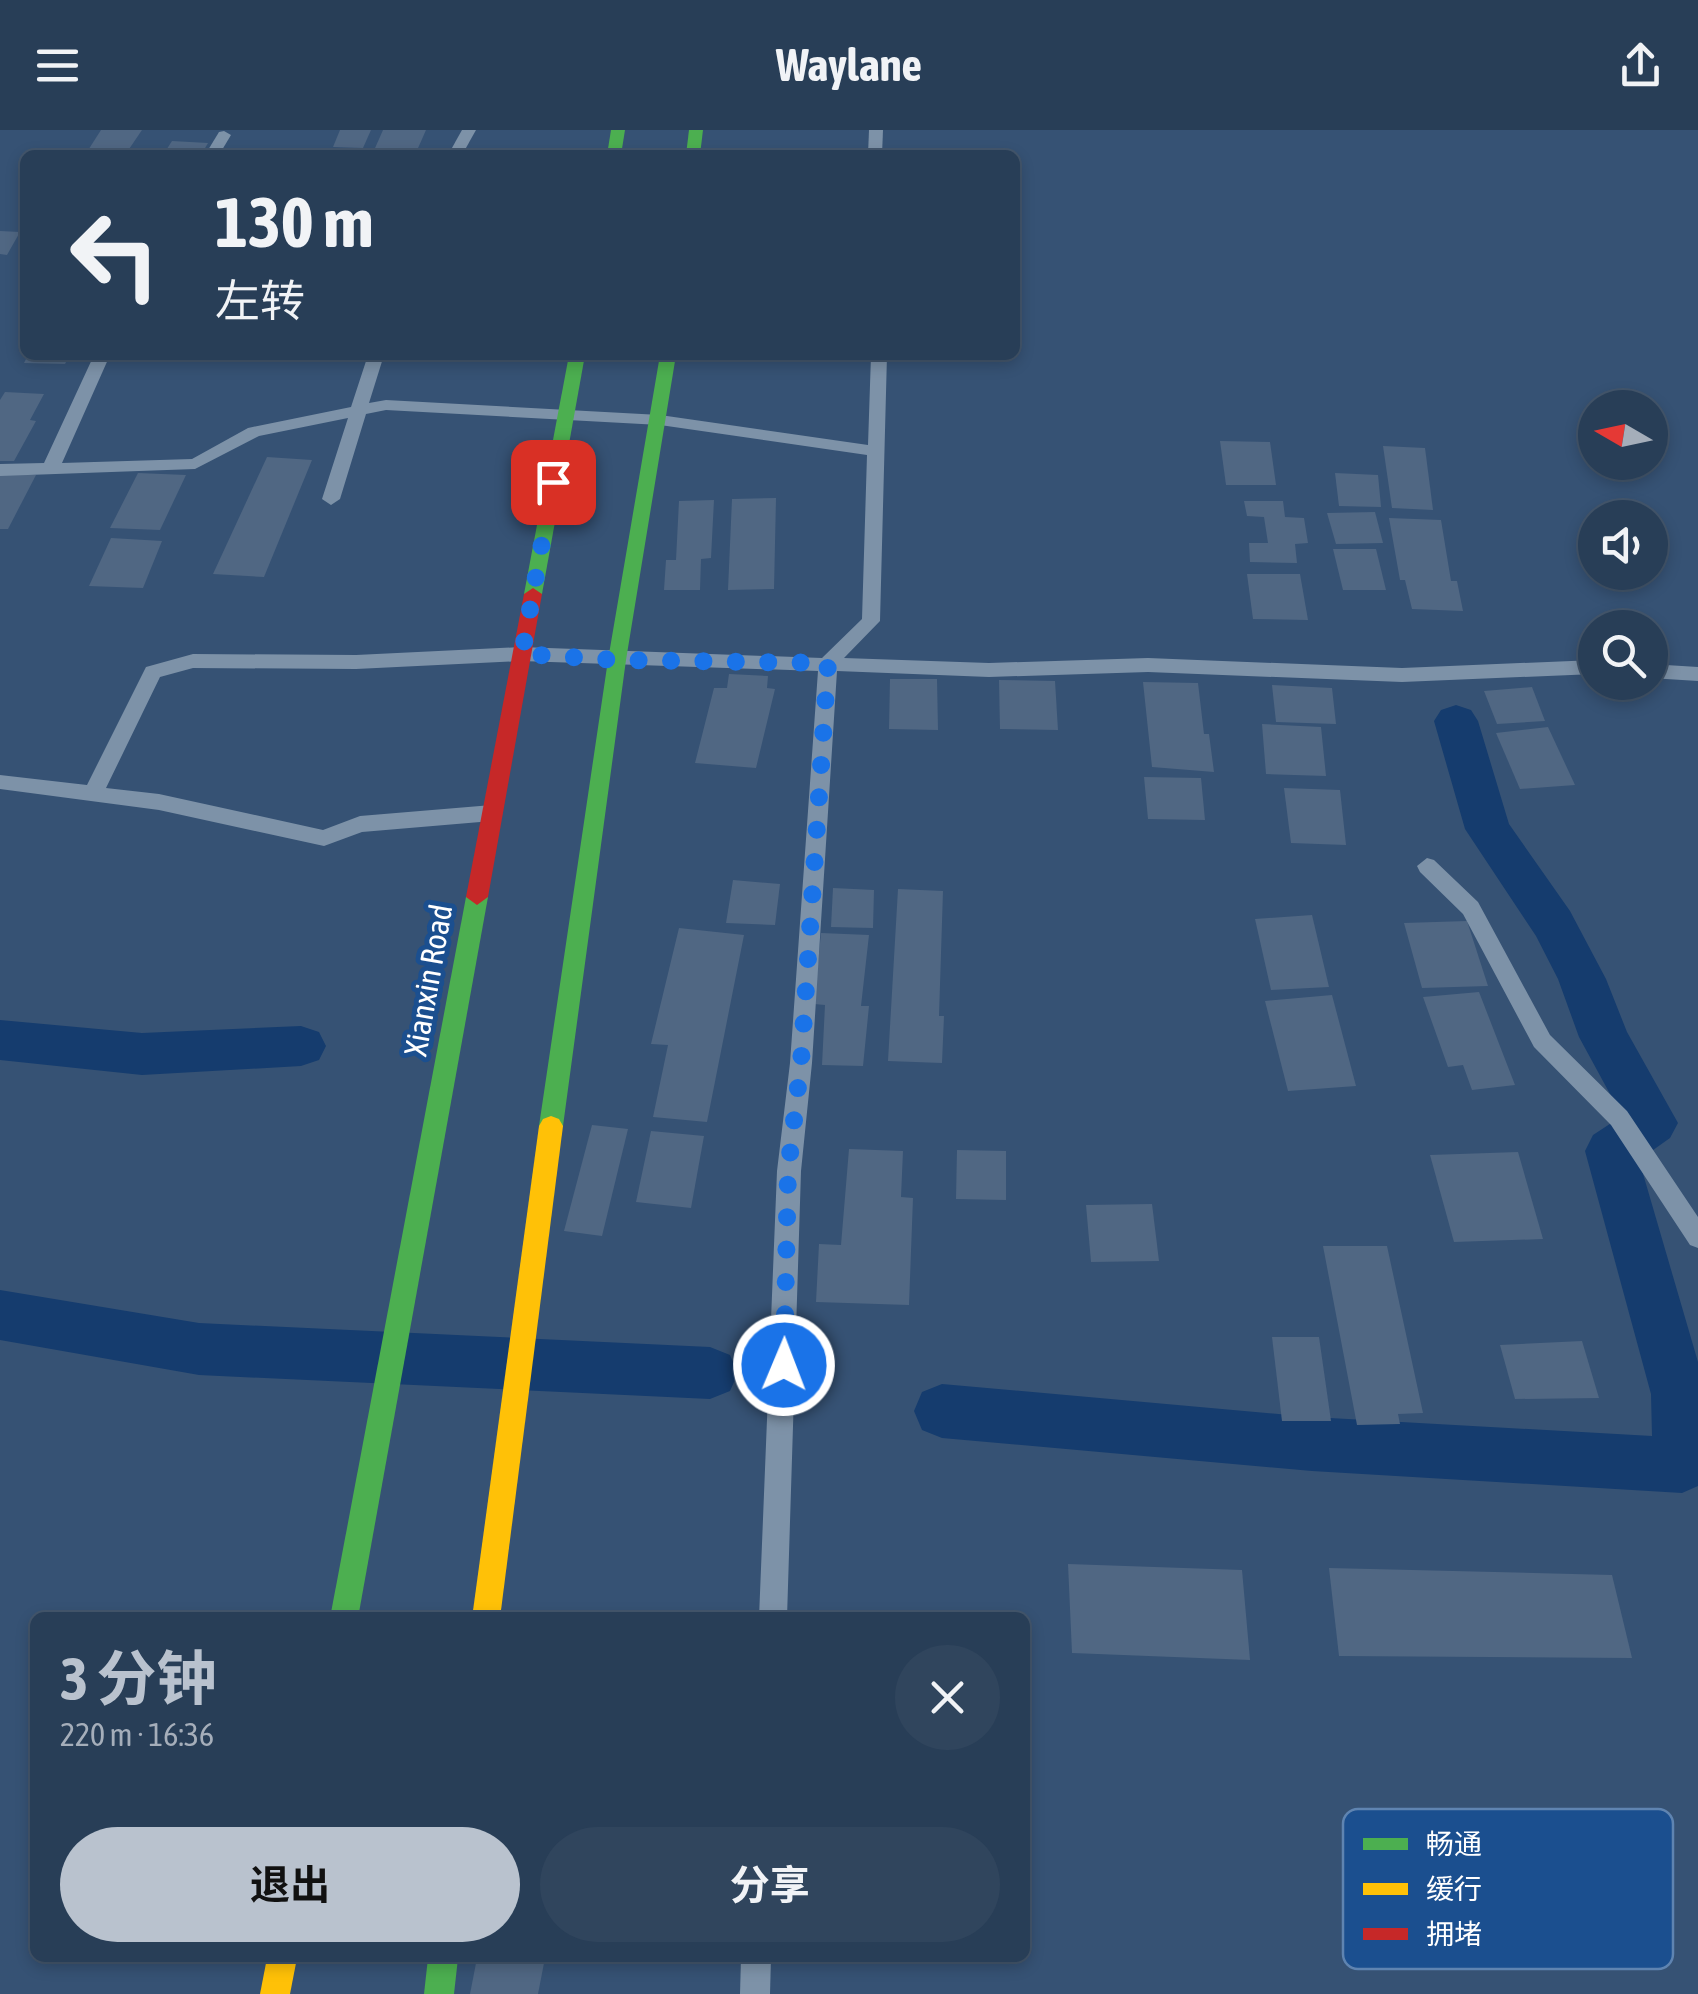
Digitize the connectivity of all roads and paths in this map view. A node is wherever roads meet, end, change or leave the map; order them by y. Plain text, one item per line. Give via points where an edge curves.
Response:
1 (224, 135) dead end
2 (215, 150) edge
3 (100, 360) edge
4 (374, 360) edge
5 (576, 360) edge
6 (667, 360) edge
7 (879, 360) edge
8 (356, 411) junction
9 (566, 414) junction
10 (660, 420) junction
11 (875, 452) junction
12 (0, 470) edge
13 (50, 470) junction
14 (331, 499) dead end
15 (522, 654) junction
16 (618, 660) junction
17 (828, 663) junction
18 (1578, 668) edge
19 (1668, 672) edge
20 (1698, 674) edge
21 (0, 782) edge
22 (93, 794) junction
23 (492, 813) junction
24 (1427, 866) dead end
25 (1698, 1238) edge
26 (345, 1612) edge
27 (487, 1612) edge
28 (773, 1612) edge
29 (281, 1962) edge
30 (443, 1962) edge
31 (756, 1962) edge
32 (275, 1994) edge
33 (439, 1994) edge
34 (755, 1994) edge

1 - 2 lane
3 - 13 lane
4 - 8 lane
5 - 9 main road, Xianxin Road
6 - 10 main road
7 - 11 lane
8 - 9 lane via 386,405
8 - 13 lane via 254,432 195,464
8 - 14 lane
9 - 10 lane
9 - 15 main road, Xianxin Road
10 - 11 lane
10 - 16 main road
11 - 17 lane via 872,620
12 - 13 lane
15 - 16 lane
15 - 22 lane via 193,661 153,672
15 - 23 main road, Xianxin Road
16 - 17 lane
16 - 27 main road
17 - 18 lane via 1402,675
17 - 28 lane via 788,1171
19 - 20 lane
21 - 22 lane
22 - 23 lane via 324,838 360,824
23 - 26 main road, Xianxin Road
24 - 25 lane via 1471,908 1542,1041 1619,1118
29 - 32 main road
30 - 33 main road
31 - 34 lane

